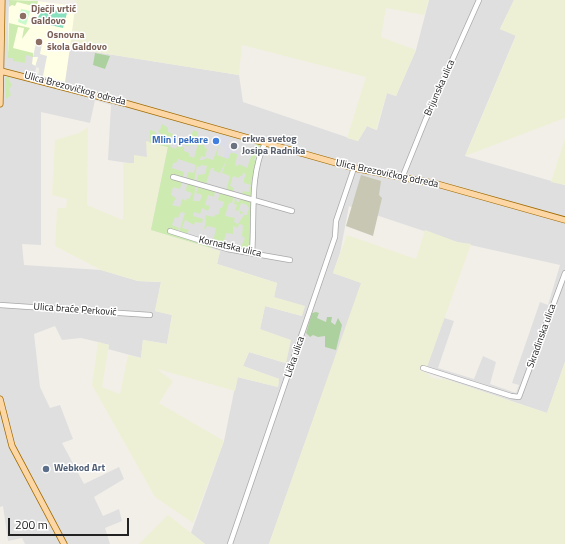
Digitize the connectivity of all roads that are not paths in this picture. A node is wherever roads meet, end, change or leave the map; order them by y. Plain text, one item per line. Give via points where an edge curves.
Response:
1 (2, 0) edge
2 (479, 0) edge
3 (1, 71) junction
4 (0, 104) edge
5 (265, 143) junction
6 (354, 168) junction
7 (173, 177) dead end
8 (402, 178) junction
9 (254, 200) junction
10 (292, 211) dead end
11 (565, 220) edge
12 (170, 231) dead end
13 (252, 253) junction
14 (290, 260) dead end
15 (565, 273) edge
16 (0, 305) edge
17 (150, 315) dead end
18 (423, 368) dead end
19 (0, 400) edge
20 (64, 544) edge
21 (230, 544) edge

1 - 3 main road
2 - 8 street, Brijunska ulica
3 - 4 main road
3 - 5 main road, Ulica Brezovičkog odreda
5 - 6 main road, Ulica Brezovičkog odreda
5 - 9 street via 256,165
6 - 8 main road, Ulica Brezovičkog odreda
6 - 21 street, Lička ulica via 336,221 335,237
7 - 9 street
8 - 11 main road, Ulica Brezovičkog odreda via 437,184
9 - 10 street
9 - 13 street
12 - 13 street, Kornatska ulica via 227,249
13 - 14 street, Kornatska ulica
15 - 18 street, Skradinska ulica via 520,396
16 - 17 street, Ulica braće Perković
19 - 20 main road via 12,446

